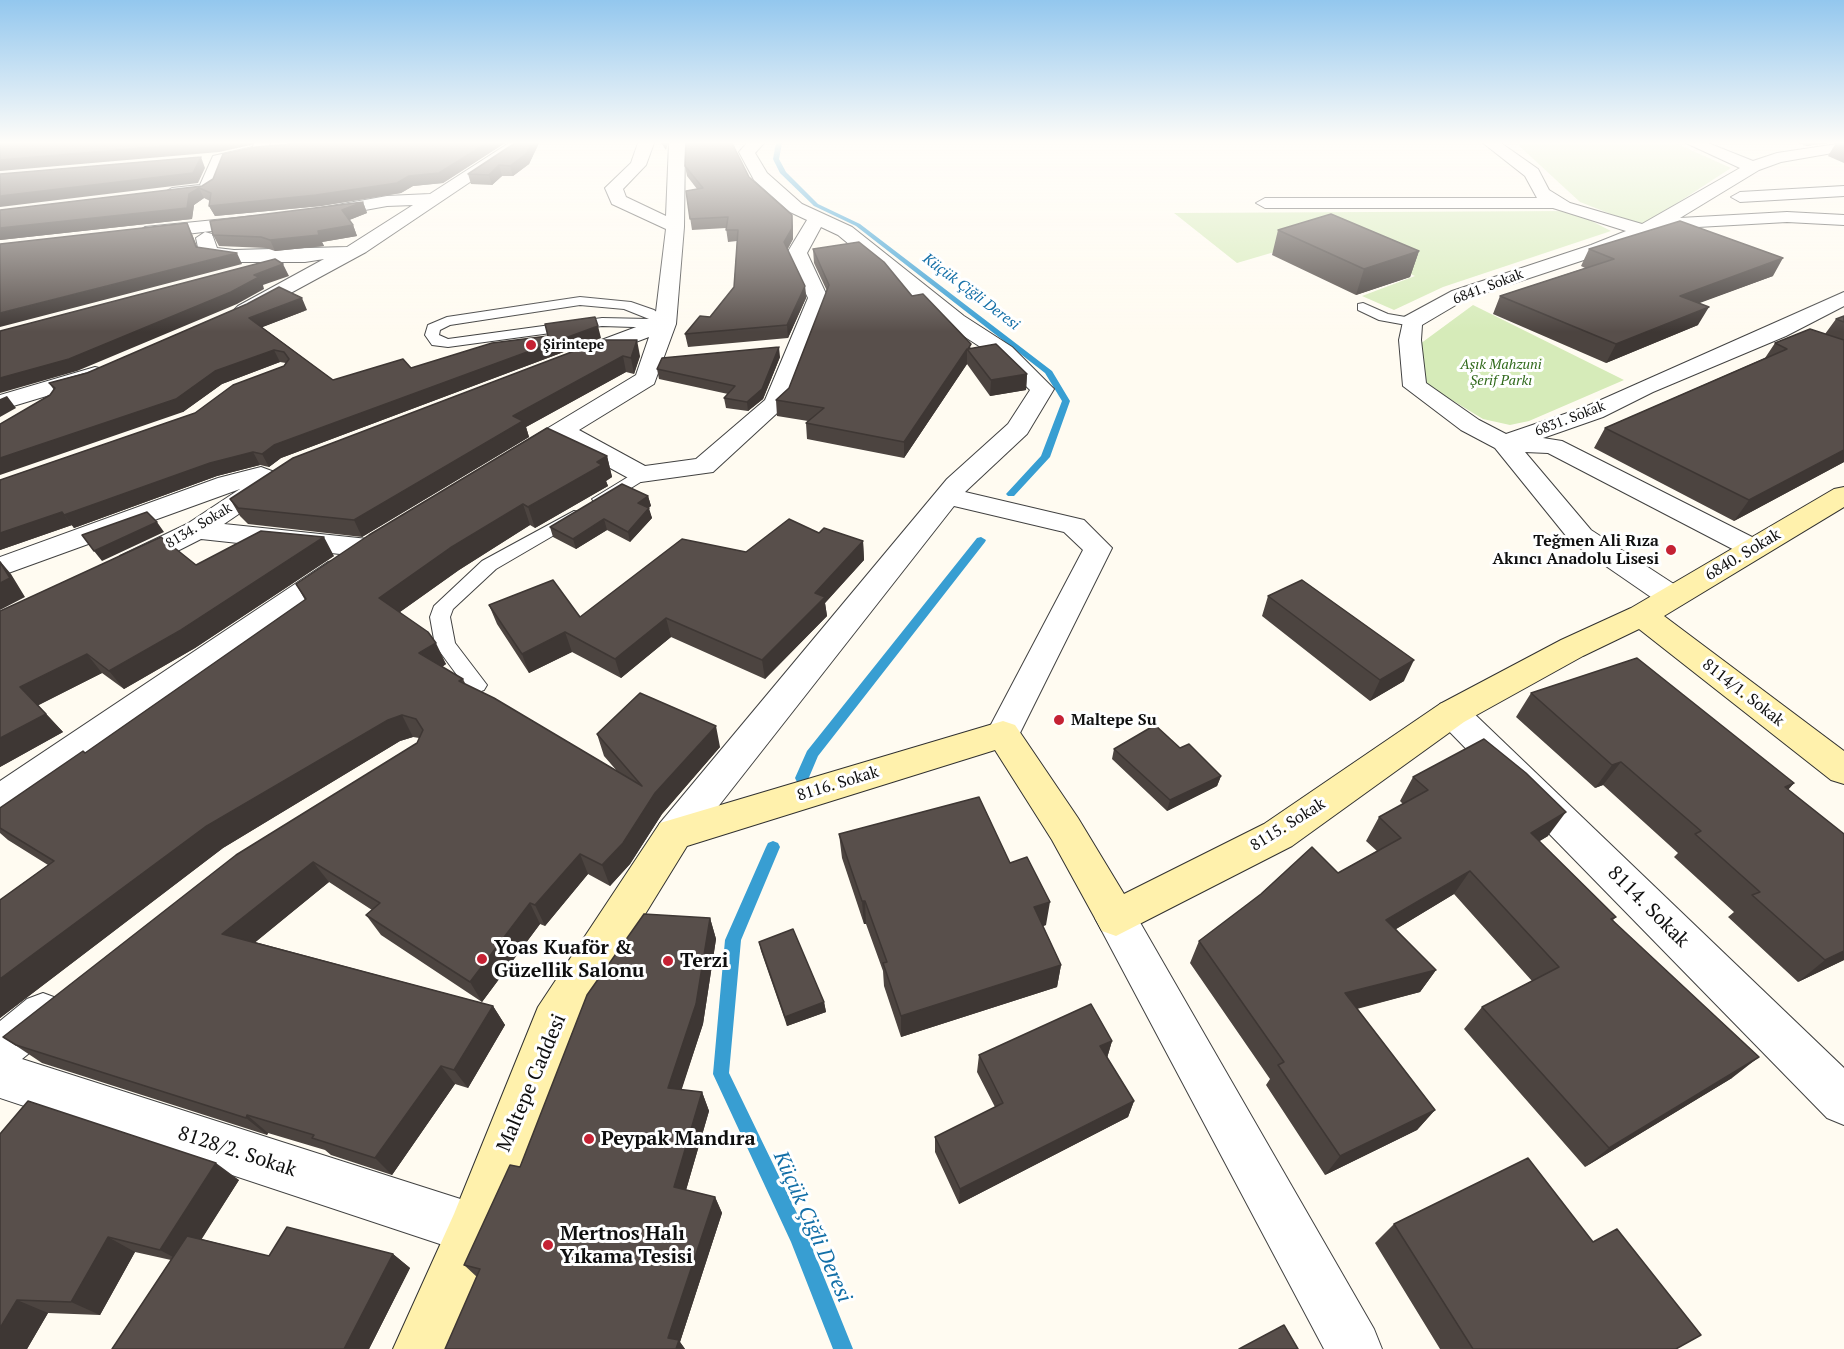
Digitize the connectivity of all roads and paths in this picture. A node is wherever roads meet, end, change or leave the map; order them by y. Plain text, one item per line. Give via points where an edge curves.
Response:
1 (205, 206) edge
2 (356, 206) edge
3 (424, 206) edge
4 (631, 206) edge
5 (676, 206) edge
6 (794, 206) edge
7 (1568, 206) edge
8 (1690, 206) edge
9 (300, 215) edge
10 (278, 218) edge
11 (817, 218) junction
12 (1844, 220) edge
13 (202, 227) junction
14 (675, 227) junction
15 (1650, 227) junction
16 (131, 234) edge
17 (359, 249) junction
18 (305, 256) junction
19 (226, 277) edge
20 (1844, 298) edge
21 (1363, 307) dead end
22 (224, 319) edge
23 (1412, 322) junction
24 (665, 324) junction
25 (118, 364) edge
26 (555, 366) edge
27 (5, 414) edge
28 (561, 431) junction
29 (1504, 443) junction
30 (500, 468) edge
31 (640, 474) junction
32 (1844, 495) edge
33 (948, 496) junction
34 (197, 530) junction
35 (1754, 549) junction
36 (0, 567) edge
37 (109, 573) edge
38 (1657, 606) junction
39 (476, 685) dead end
40 (1452, 713) junction
41 (1003, 734) junction
42 (1844, 770) edge
43 (0, 800) edge
44 (674, 834) junction
45 (1116, 918) junction
46 (71, 991) edge
47 (0, 1048) edge
48 (0, 1075) edge
49 (1844, 1101) edge
50 (473, 1229) junction
51 (421, 1349) edge
52 (1354, 1349) edge

1 - 13 street
2 - 9 street
3 - 17 street
4 - 14 street
5 - 14 street
6 - 11 street
7 - 15 street
8 - 15 street, 6841. Sokak
10 - 13 street
11 - 31 street via 797,253 819,298 788,347 776,404 704,466
11 - 33 street via 845,231 956,321 1004,352 1042,389 1018,429
12 - 15 street via 1787,217
13 - 16 street
13 - 18 street via 209,252
14 - 24 street
15 - 23 street, 6841. Sokak via 1460,296
17 - 18 street
17 - 22 street
18 - 19 street
20 - 29 street, 6831. Sokak via 1789,335
21 - 23 lane via 1384,317
23 - 29 street via 1415,386 1470,425
24 - 24 lane via 650,313 626,305 580,301 447,321 434,328 432,335 437,342 448,343 602,322
24 - 26 street
24 - 28 street via 664,358 646,379
25 - 27 street
28 - 30 street
28 - 31 street
29 - 35 street via 1553,446
29 - 38 street via 1581,536
31 - 39 lane via 489,565 444,606 440,617 445,645
32 - 35 street, 6840. Sokak
33 - 41 street via 1074,526 1098,548
33 - 44 street
34 - 36 street, 8134. Sokak via 291,466 227,484
34 - 37 street, 8134. Sokak
34 - 43 street via 379,542
35 - 38 street, 6840. Sokak
38 - 40 street, 8115. Sokak
38 - 42 street, 8114/1. Sokak
40 - 45 street, 8115. Sokak via 1278,835
40 - 49 street, 8114. Sokak
41 - 44 street, 8116. Sokak
41 - 45 street via 1065,829
44 - 50 street, Maltepe Caddesi via 554,1022
45 - 52 street
46 - 47 street
48 - 50 street, 8128/2. Sokak
50 - 51 street, Maltepe Caddesi

